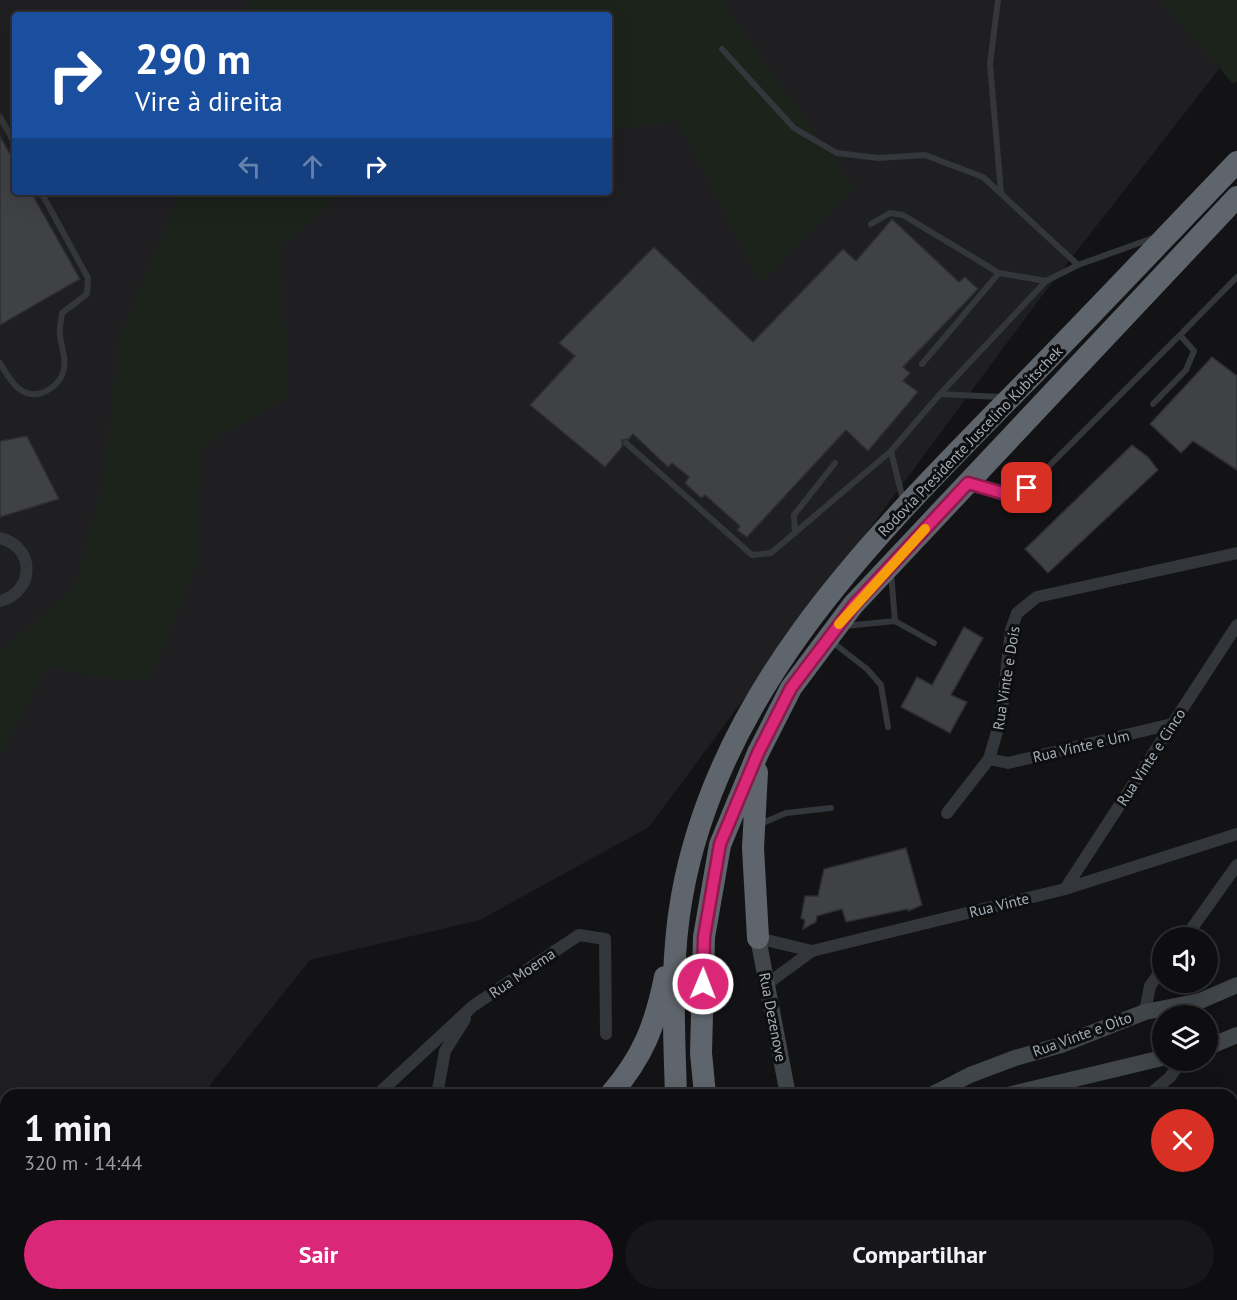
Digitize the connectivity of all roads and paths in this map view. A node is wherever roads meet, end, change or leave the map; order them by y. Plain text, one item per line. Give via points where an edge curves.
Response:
1 (998, 0) edge
2 (722, 49) dead end
3 (0, 117) edge
4 (12, 139) edge
5 (1237, 162) edge
6 (1001, 194) junction
7 (43, 195) edge
8 (1237, 197) edge
9 (871, 224) dead end
10 (1171, 231) junction
11 (1078, 266) junction
12 (999, 273) junction
13 (1237, 278) edge
14 (1046, 281) junction
15 (1180, 335) junction
16 (0, 363) edge
17 (922, 364) dead end
18 (940, 394) junction
19 (1011, 398) junction
20 (1153, 404) dead end
21 (626, 443) dead end
22 (891, 451) junction
23 (835, 463) dead end
24 (968, 483) junction
25 (905, 506) junction
26 (795, 533) junction
27 (0, 538) edge
28 (1237, 553) edge
29 (890, 566) junction
30 (0, 601) edge
31 (896, 621) junction
32 (1237, 625) edge
33 (832, 633) junction
34 (934, 644) dead end
35 (1172, 724) junction
36 (888, 727) dead end
37 (758, 753) junction
38 (989, 759) junction
39 (831, 808) dead end
40 (947, 813) dead end
41 (754, 826) junction
42 (1237, 834) edge
43 (1237, 865) edge
44 (1065, 889) junction
45 (682, 896) junction
46 (1193, 927) edge
47 (758, 938) junction
48 (812, 951) junction
49 (1152, 983) edge
50 (767, 984) junction
51 (1237, 985) edge
52 (473, 1006) junction
53 (1145, 1012) junction
54 (606, 1034) dead end
55 (1237, 1035) edge
56 (1218, 1043) edge
57 (1152, 1060) edge
58 (1174, 1071) edge
59 (383, 1089) edge
60 (438, 1089) edge
61 (615, 1089) edge
62 (676, 1089) edge
63 (704, 1089) edge
64 (787, 1089) edge
65 (943, 1089) edge
66 (1033, 1089) edge
67 (1156, 1089) edge

1 - 6 lane via 990,64
2 - 6 lane via 794,128 837,153 879,158 926,155 983,177
3 - 4 lane
5 - 10 highway, Rodovia Presidente Juscelino Kubitschek
6 - 11 lane
7 - 16 lane via 87,278 87,294 62,314 60,334 65,353 63,372 56,385 40,394 25,394 11,384
8 - 24 highway, Rodovia Presidente Juscelino Kubitschek
9 - 12 lane via 890,213 903,215
10 - 11 lane
10 - 19 highway, Rodovia Presidente Juscelino Kubitschek
11 - 14 lane
12 - 14 lane
12 - 17 lane
13 - 15 lane
14 - 18 lane
15 - 20 lane via 1194,351 1186,370
15 - 24 lane via 1027,488 1006,494
18 - 19 lane
18 - 22 lane
19 - 25 highway, Rodovia Presidente Juscelino Kubitschek
21 - 26 lane via 752,555 771,553
22 - 25 lane
22 - 26 lane
23 - 26 lane via 794,515
24 - 29 highway, Rodovia Presidente Juscelino Kubitschek
25 - 45 highway, Rodovia Presidente Juscelino Kubitschek via 815,610 777,665 720,774 699,828
27 - 30 street via 24,554 27,574 18,593
28 - 38 street, Rua Vinte e Dois via 1037,597 1017,613 1011,630 1002,718
29 - 31 lane
29 - 33 highway, Rodovia Presidente Juscelino Kubitschek
31 - 33 lane
31 - 34 lane
32 - 35 street, Rua Vinte e Cinco
33 - 36 lane via 881,685
33 - 37 highway, Rodovia Presidente Juscelino Kubitschek via 791,688
35 - 38 street, Rua Vinte e Um via 1008,763
35 - 44 street, Rua Vinte e Cinco
37 - 41 highway
37 - 63 highway, Rodovia Presidente Juscelino Kubitschek via 720,844 704,937 701,1053
38 - 40 street, Rua Vinte e Dois
39 - 41 lane via 786,813
41 - 47 highway
42 - 44 street, Rua Vinte
43 - 46 street
44 - 48 street, Rua Vinte
45 - 61 highway via 656,1018 631,1072
45 - 62 highway, Rodovia Presidente Juscelino Kubitschek via 675,968
47 - 48 street, Rua Vinte
47 - 50 main road, Rua Dezenove
48 - 50 street
49 - 53 street
50 - 64 main road, Rua Dezenove
51 - 53 main road, Rua Vinte e Oito via 1200,1001
52 - 54 street, Rua Moema via 579,935 605,939
52 - 59 street, Rua Moema
52 - 60 street via 445,1051
53 - 65 main road, Rua Vinte e Oito via 970,1075
55 - 56 main road
57 - 66 main road
58 - 67 street

